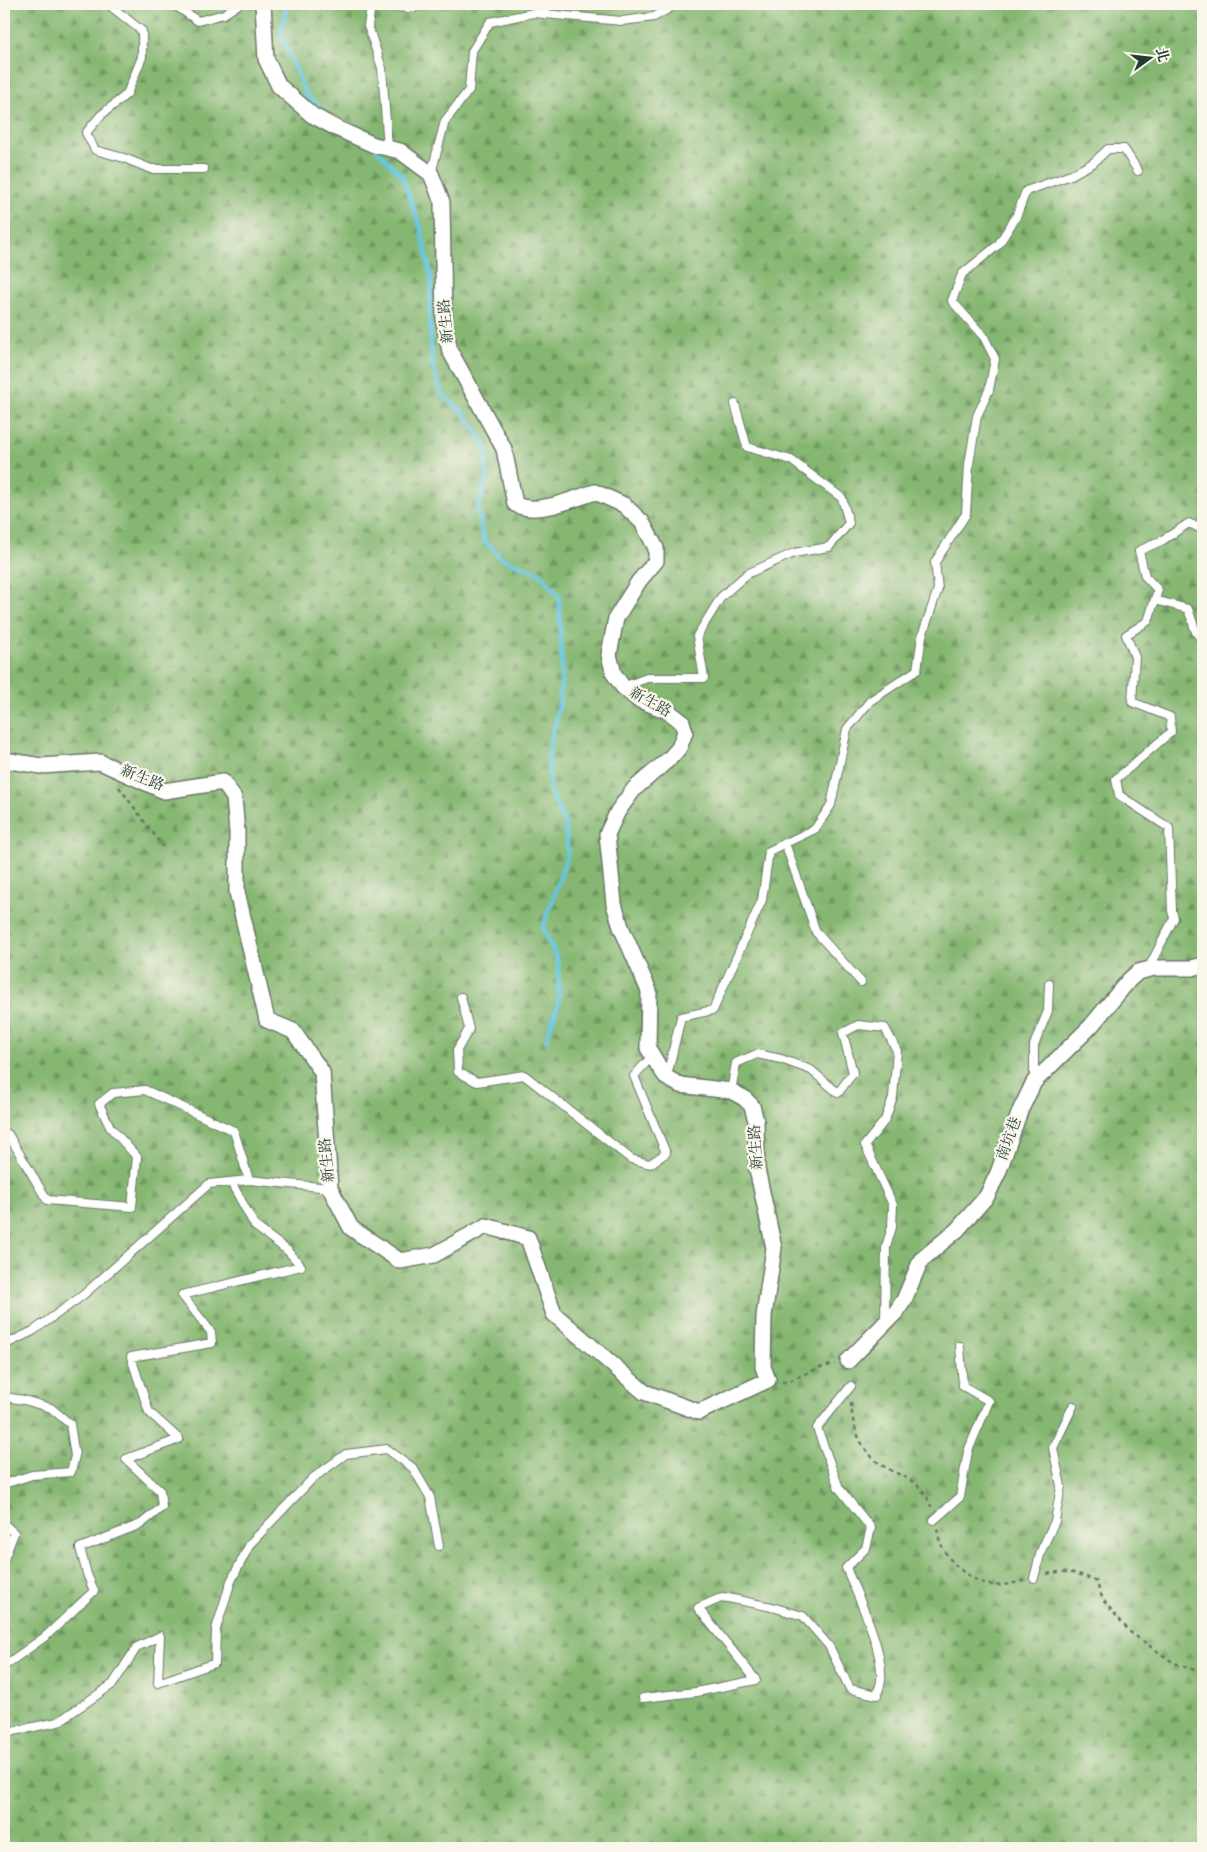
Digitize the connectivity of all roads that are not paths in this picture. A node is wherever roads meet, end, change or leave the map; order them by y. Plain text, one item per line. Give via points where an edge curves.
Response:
1 (108, 4) edge
2 (173, 4) edge
3 (239, 4) edge
4 (263, 4) edge
5 (677, 4) edge
6 (414, 8) dead end
7 (381, 146) junction
8 (204, 169) dead end
9 (1138, 171) dead end
10 (431, 174) junction
11 (735, 404) dead end
12 (1203, 530) edge
13 (1155, 600) junction
14 (1203, 642) edge
15 (623, 687) junction
16 (1203, 702) edge
17 (1203, 707) edge
18 (4, 760) edge
19 (785, 844) junction
20 (1203, 965) edge
21 (1148, 970) junction
22 (861, 982) dead end
23 (1049, 984) dead end
24 (461, 997) dead end
25 (652, 1056) junction
26 (667, 1078) junction
27 (1034, 1082) junction
28 (732, 1092) junction
29 (4, 1134) edge
30 (249, 1180) junction
31 (231, 1182) junction
32 (330, 1188) junction
33 (885, 1324) junction
34 (4, 1345) edge
35 (960, 1346) dead end
36 (848, 1361) road end
37 (851, 1386) road end
38 (4, 1397) edge
39 (1074, 1406) dead end
40 (4, 1484) edge
41 (934, 1520) road end
42 (4, 1524) edge
43 (439, 1546) dead end
44 (4, 1559) edge
45 (1034, 1578) road end
46 (4, 1666) edge
47 (644, 1698) dead end
48 (4, 1733) edge

1 - 8 lane via 142,31 142,57 127,94 100,116 86,133 95,150 151,169
2 - 3 lane via 198,22 224,14
4 - 7 street via 266,59 279,86 312,115
5 - 10 lane via 654,17 622,21 533,14 490,22 472,51 469,90 445,121
6 - 7 lane via 371,6 368,26 382,68
7 - 10 street via 400,151
9 - 19 lane via 1124,149 1108,148 1093,163 1026,191 1016,217 998,245 962,274 952,301 984,337 995,359 989,390 977,416 969,464 966,514 935,562 938,590 922,636 917,670 870,701 847,729 831,805 816,829
10 - 15 street, 新生路 via 442,202 444,322 450,351 504,449 515,504 539,509 595,492 624,505 642,522 656,548 656,561 616,618 609,655 614,674
11 - 15 lane via 747,447 791,460 842,498 849,523 829,547 794,553 747,574 722,598 697,636 704,678 647,678
12 - 13 lane via 1189,523 1139,552 1145,576 1158,590
13 - 14 lane via 1188,609
13 - 21 lane via 1148,621 1126,635 1135,658 1132,702 1170,717 1171,732 1116,779 1119,795 1169,828 1174,918
15 - 25 street, 新生路 via 637,699 668,711 682,722 685,732 679,748 634,789 607,834 614,904 649,991 648,1048
16 - 17 lane
18 - 32 street, 新生路 via 41,766 100,762 164,790 223,782 234,798 237,892 267,1020 293,1031 322,1072
19 - 22 lane via 816,932
19 - 26 lane via 769,851 762,900 713,1010 681,1017
20 - 21 street, 南坑巷
21 - 27 street, 南坑巷 via 1138,972 1129,980 1091,1026
23 - 27 lane via 1048,1011 1034,1045
24 - 25 lane via 469,1029 457,1050 458,1072 477,1082 524,1074 631,1159 650,1164 666,1152 634,1076
25 - 26 street, 新生路
26 - 28 street, 新生路 via 680,1085
27 - 33 street, 南坑巷 via 987,1196 957,1230 921,1260 904,1300
28 - 32 street, 新生路 via 752,1106 756,1121 757,1169 774,1248 764,1316 763,1367 768,1380 699,1412 644,1392 554,1314 528,1238 486,1226 434,1255 400,1261 351,1228
28 - 33 lane via 736,1064 756,1054 812,1070 838,1093 853,1073 843,1033 858,1025 885,1028 897,1051 894,1098 885,1120 865,1144 893,1204 892,1227 886,1247
29 - 30 lane via 8,1134 47,1200 132,1207 137,1157 110,1127 99,1104 113,1093 145,1090 234,1131
30 - 31 lane
30 - 32 lane
31 - 34 lane via 209,1184 82,1296 33,1331
31 - 46 lane via 254,1226 288,1251 301,1266 182,1295 211,1332 212,1343 131,1357 149,1412 179,1439 126,1459 160,1491 162,1507 141,1524 80,1548 94,1591 46,1636
33 - 36 street, 南坑巷
35 - 41 lane via 963,1386 989,1401 968,1451 960,1497
37 - 47 lane via 817,1428 839,1488 871,1528 866,1548 846,1568 870,1625 880,1663 882,1680 877,1695 850,1689 829,1646 803,1616 723,1597 698,1608 756,1680
38 - 40 lane via 51,1408 70,1424 75,1456 71,1472 32,1475
39 - 45 lane via 1053,1448 1061,1486 1055,1521 1041,1551
42 - 44 lane via 14,1532
43 - 48 lane via 430,1497 413,1468 386,1449 346,1454 313,1478 250,1544 231,1581 216,1629 215,1663 158,1682 160,1636 137,1647 113,1684 58,1722

